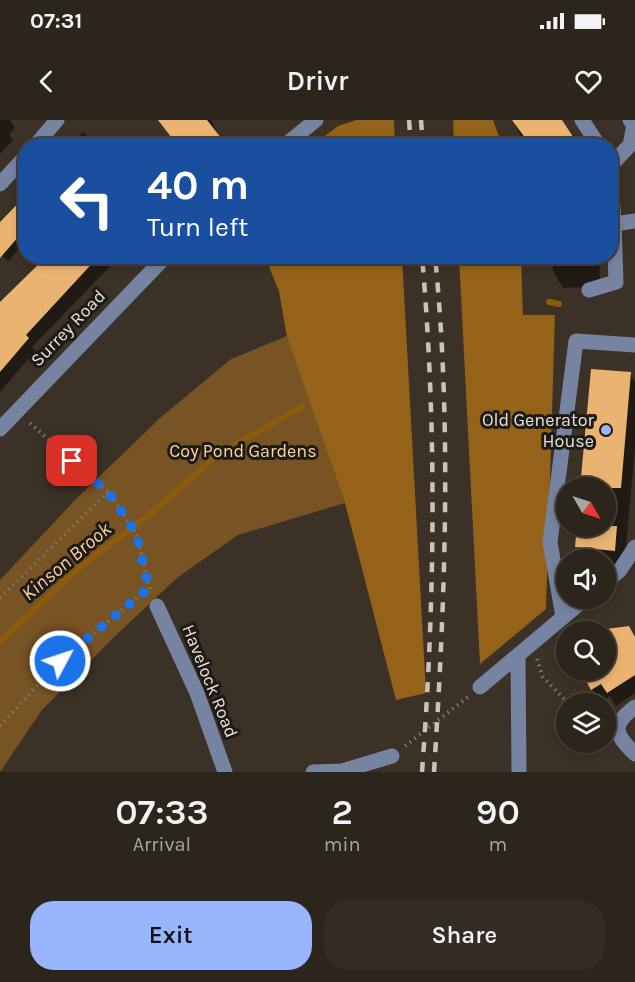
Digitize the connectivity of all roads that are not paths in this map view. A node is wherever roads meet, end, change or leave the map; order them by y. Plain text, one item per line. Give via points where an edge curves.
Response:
1 (57, 120) edge
2 (316, 120) edge
3 (582, 120) edge
4 (630, 120) edge
5 (42, 138) edge
6 (294, 138) edge
7 (594, 138) edge
8 (618, 157) edge
9 (18, 165) edge
10 (0, 184) edge
11 (635, 221) edge
12 (618, 223) edge
13 (158, 264) edge
14 (615, 264) edge
15 (589, 290) dead end
16 (635, 345) edge
17 (0, 429) edge
18 (634, 551) edge
19 (616, 571) edge
20 (158, 606) dead end
21 (573, 609) edge
22 (563, 617) junction
23 (518, 656) junction
24 (480, 687) road end
25 (635, 707) edge
26 (635, 754) edge
27 (392, 756) road end
28 (225, 772) edge
29 (314, 772) edge
30 (519, 772) edge

1 - 5 street
2 - 6 street
3 - 7 street
4 - 8 street via 630,145
9 - 10 street
11 - 12 street
13 - 17 street, Surrey Road
14 - 15 street via 616,282
16 - 22 street via 576,341 550,542
18 - 19 street
20 - 28 street, Havelock Road via 197,693
21 - 22 street
22 - 23 street
23 - 24 street
23 - 30 street
25 - 26 street via 621,717 617,727 618,736
27 - 29 street via 342,771

